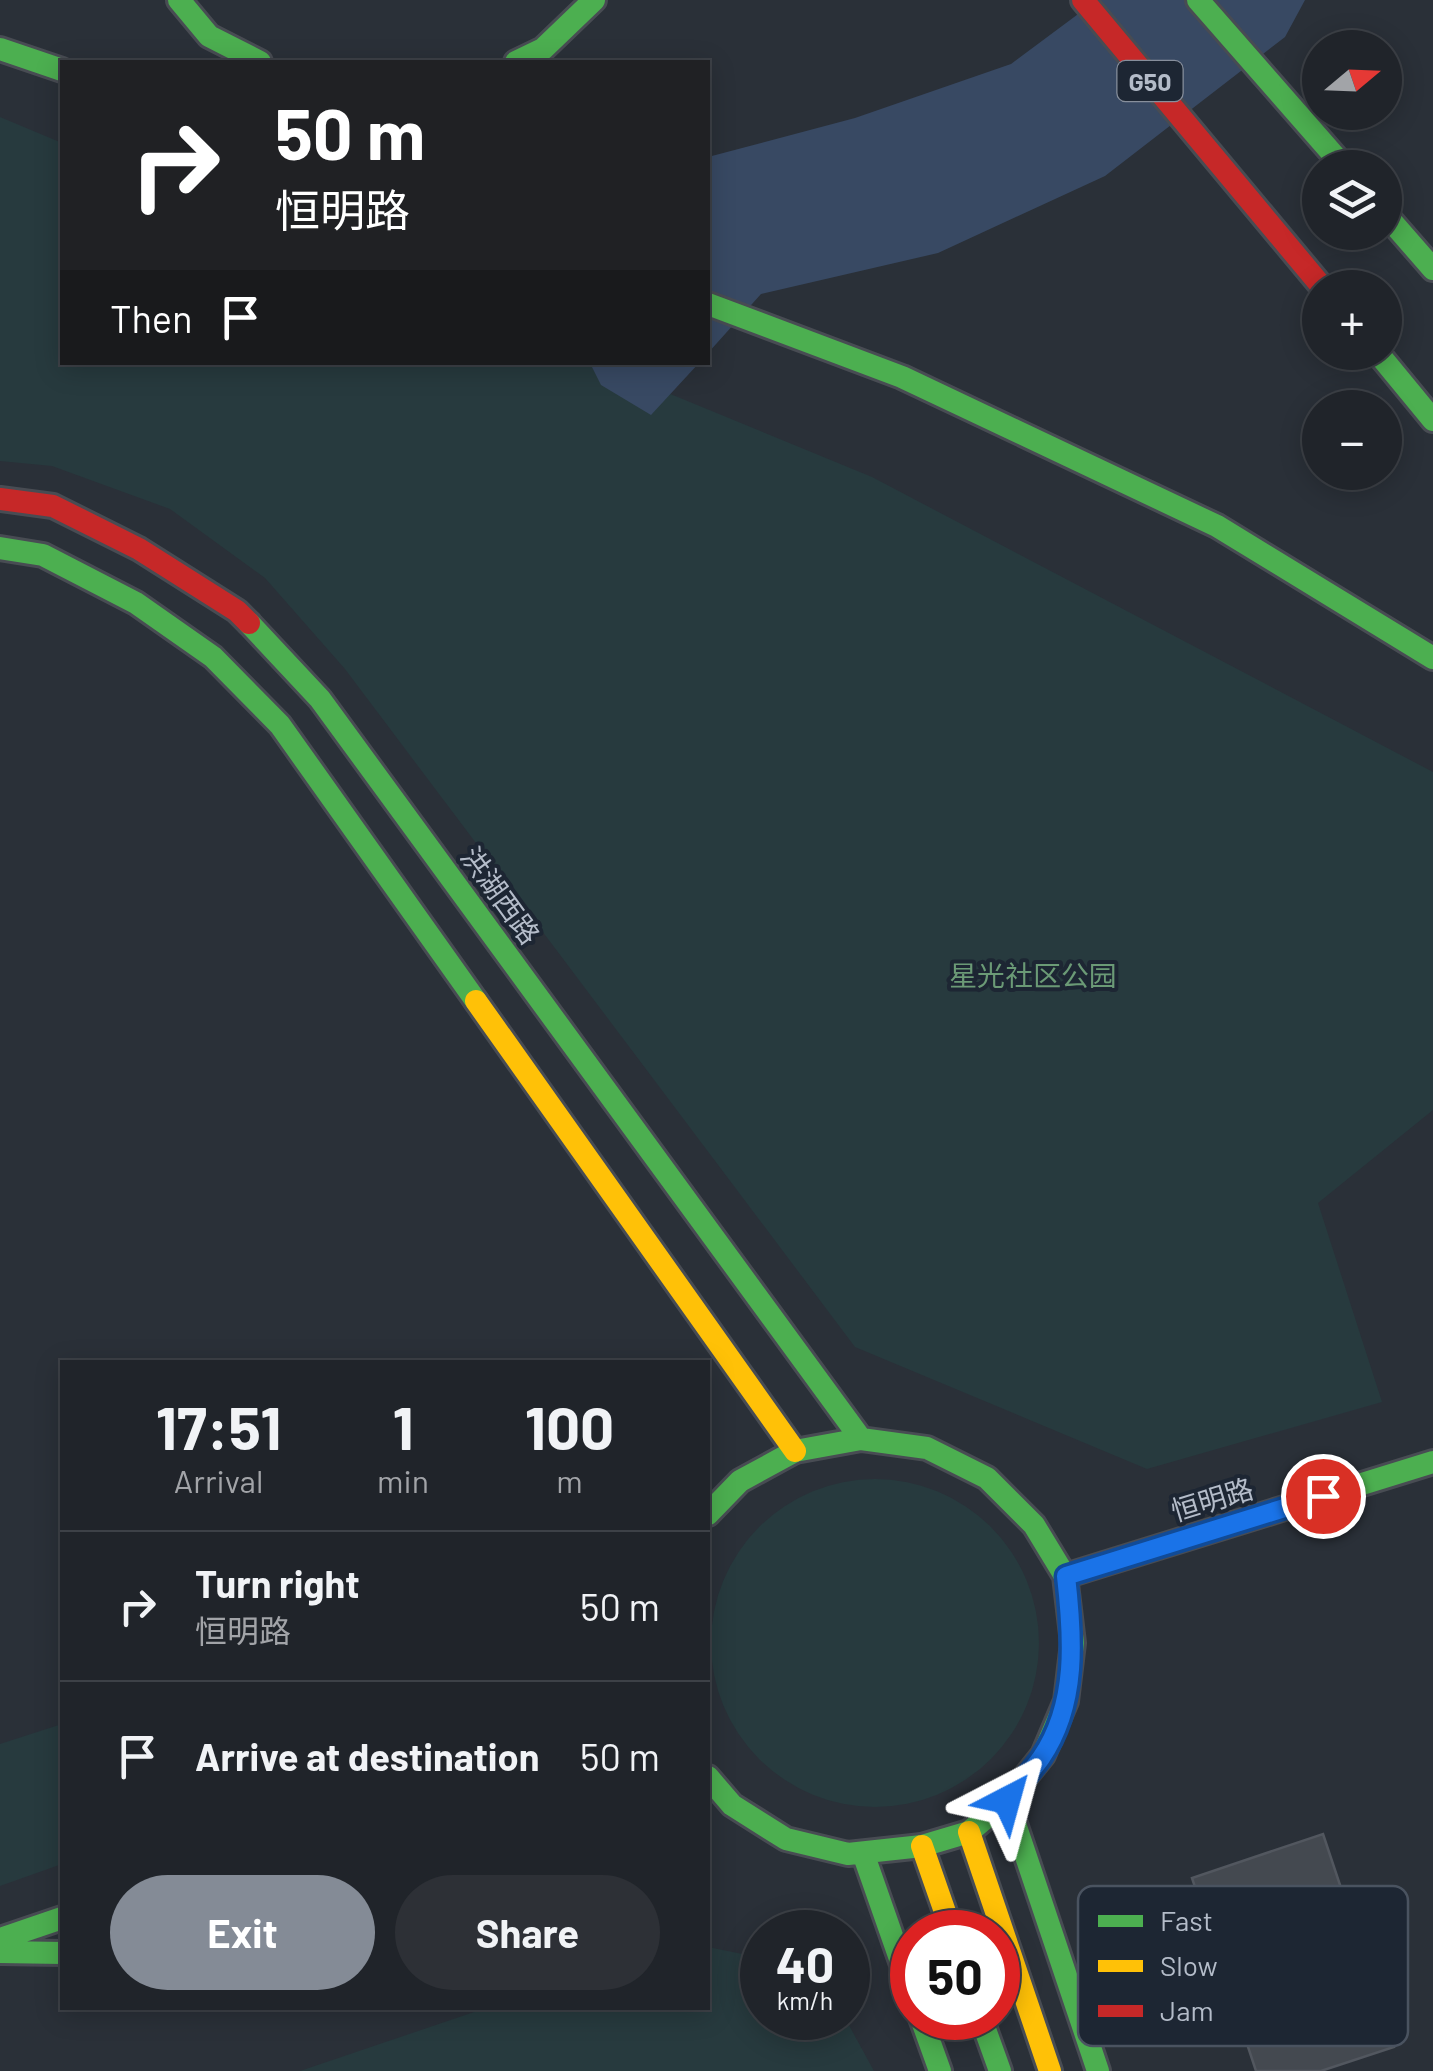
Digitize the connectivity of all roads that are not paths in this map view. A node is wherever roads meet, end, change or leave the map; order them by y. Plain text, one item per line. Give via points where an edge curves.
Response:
1 (179, 0) edge
2 (594, 0) edge
3 (1083, 0) edge
4 (1198, 0) edge
5 (0, 48) edge
6 (256, 60) edge
7 (520, 60) edge
8 (60, 69) edge
9 (1330, 150) edge
10 (1402, 233) edge
11 (1433, 269) edge
12 (1307, 270) edge
13 (710, 305) edge
14 (1392, 370) edge
15 (1433, 420) edge
16 (0, 499) edge
17 (0, 548) edge
18 (1433, 658) edge
19 (861, 1439) junction
20 (795, 1451) junction
21 (1433, 1462) edge
22 (710, 1512) edge
23 (1066, 1576) junction
24 (710, 1781) edge
25 (1007, 1800) junction
26 (969, 1832) junction
27 (922, 1846) junction
28 (863, 1854) junction
29 (944, 1910) edge
30 (60, 1919) edge
31 (890, 1931) edge
32 (0, 1939) edge
33 (0, 1952) edge
34 (60, 1953) edge
35 (1078, 2011) edge
36 (929, 2040) edge
37 (989, 2040) edge
38 (1090, 2046) edge
39 (940, 2071) edge
40 (1000, 2071) edge
41 (1050, 2071) edge
42 (1098, 2071) edge

1 - 6 main road via 210,36
2 - 7 main road via 543,49
3 - 12 main road, G50
4 - 9 main road
5 - 8 main road
10 - 11 main road
13 - 18 main road via 902,377 1218,526
14 - 15 main road
16 - 19 main road, 洪湖西路 via 53,506 139,548 237,611 320,699
17 - 20 main road via 43,555 136,603 213,657 280,725
19 - 20 main road
19 - 23 main road via 927,1448 987,1478 1034,1525
20 - 22 main road via 740,1481
21 - 23 main road, 恒明路
23 - 25 main road via 1074,1642 1066,1701 1044,1755
24 - 28 main road via 732,1805 786,1838
25 - 26 main road
25 - 35 main road
26 - 27 main road
26 - 41 main road
27 - 28 main road
27 - 29 main road
28 - 31 main road
30 - 32 main road
33 - 34 main road
36 - 39 main road
37 - 40 main road
38 - 42 main road

